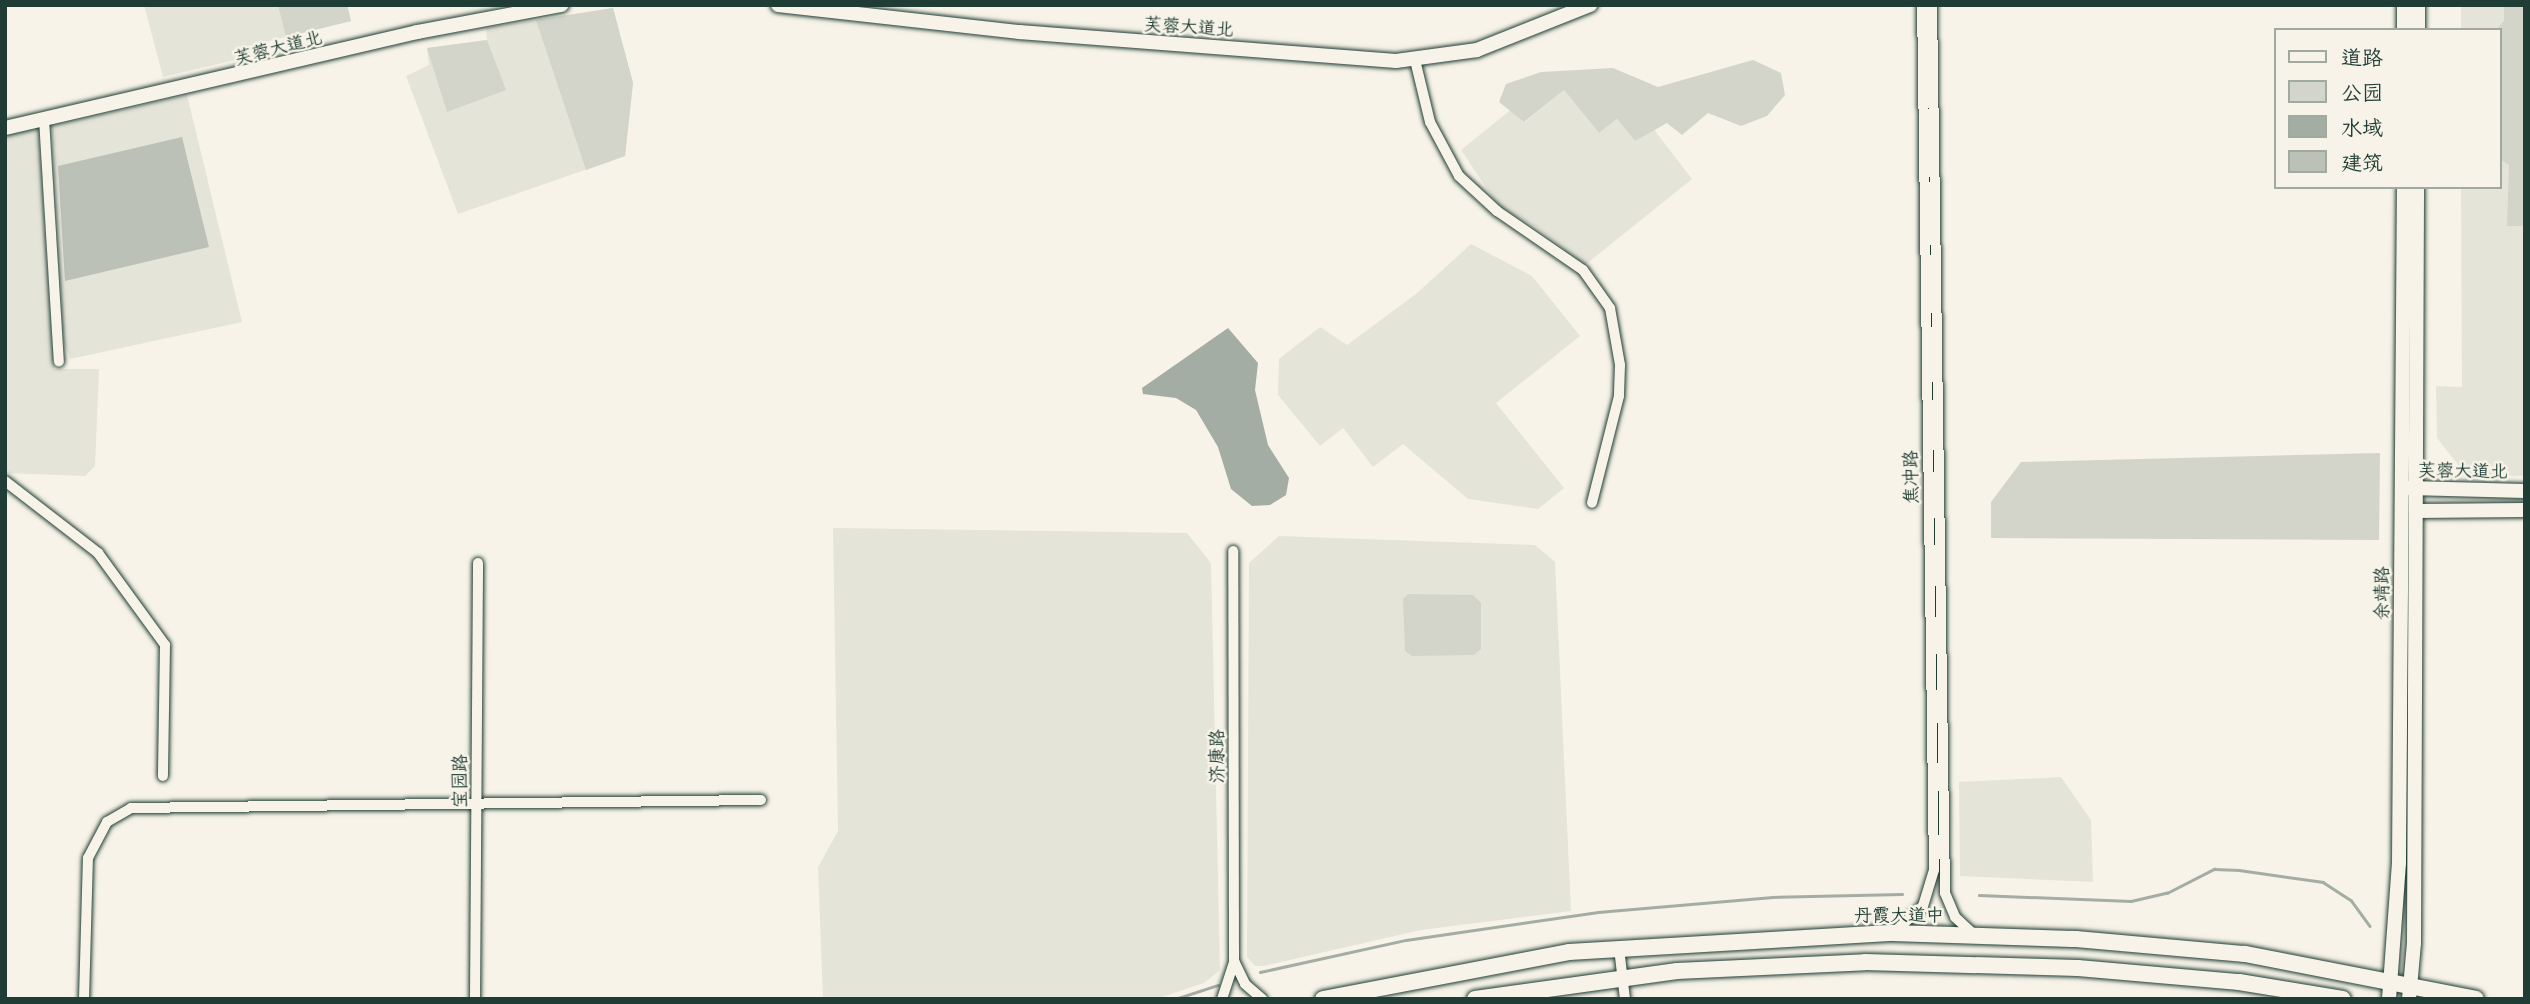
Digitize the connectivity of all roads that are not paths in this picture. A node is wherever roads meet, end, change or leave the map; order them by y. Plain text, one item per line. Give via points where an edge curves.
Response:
1 (561, 5) edge
2 (778, 5) edge
3 (1590, 5) edge
4 (1922, 5) edge
5 (1932, 5) edge
6 (2404, 5) edge
7 (2418, 5) edge
8 (2404, 28) edge
9 (2418, 28) edge
10 (1415, 60) junction
11 (44, 120) junction
12 (5, 128) edge
13 (2404, 189) edge
14 (2417, 189) edge
15 (59, 362) dead end
16 (5, 481) edge
17 (2409, 488) junction
18 (2525, 491) edge
19 (1592, 503) dead end
20 (2525, 510) edge
21 (2416, 511) junction
22 (1233, 551) dead end
23 (478, 563) dead end
24 (163, 776) dead end
25 (761, 800) dead end
26 (476, 804) junction
27 (1893, 933) junction
28 (1972, 933) junction
29 (1619, 948) junction
30 (1234, 961) junction
31 (1622, 978) junction
32 (2392, 979) junction
33 (2410, 991) edge
34 (84, 999) edge
35 (475, 999) edge
36 (1222, 999) edge
37 (1262, 999) edge
38 (1323, 999) edge
39 (1475, 999) edge
40 (1625, 999) edge
41 (2343, 999) edge
42 (2389, 999) edge
43 (2476, 999) edge

1 - 11 main road, 芙蓉大道北 via 416,32
2 - 10 main road, 芙蓉大道北 via 1033,34
3 - 10 main road, 芙蓉大道北 via 1503,42
4 - 27 street, 焦冲路 via 1934,870 1923,906
5 - 28 street, 焦冲路 via 1945,893 1955,917
6 - 8 main road
7 - 9 main road
10 - 19 street via 1430,122 1459,176 1496,211 1583,270 1610,308 1620,365 1619,397
11 - 12 main road, 芙蓉大道北
11 - 15 street
13 - 17 main road, 余靖路
14 - 17 main road, 余靖路
16 - 24 street via 98,553 166,645
17 - 18 main road, 芙蓉大道北
17 - 21 main road, 余靖路
17 - 32 main road, 余靖路
20 - 21 main road
21 - 33 main road, 余靖路
22 - 30 street, 济康路
23 - 26 street, 宝园路
25 - 26 street
26 - 34 street via 144,805 122,811 99,831 88,858
26 - 35 street, 宝园路
27 - 28 main road, 丹霞大道中
27 - 29 main road, 丹霞大道中
28 - 32 main road, 丹霞大道中 via 2245,954
29 - 31 street
29 - 38 main road, 丹霞大道中 via 1505,961
30 - 36 street, 济康路
30 - 37 street via 1245,984
31 - 39 main road
31 - 40 street
31 - 41 main road via 1749,967 1937,963 2166,975
32 - 33 main road, 丹霞大道中
32 - 42 main road, 余靖路
33 - 43 main road, 丹霞大道中

